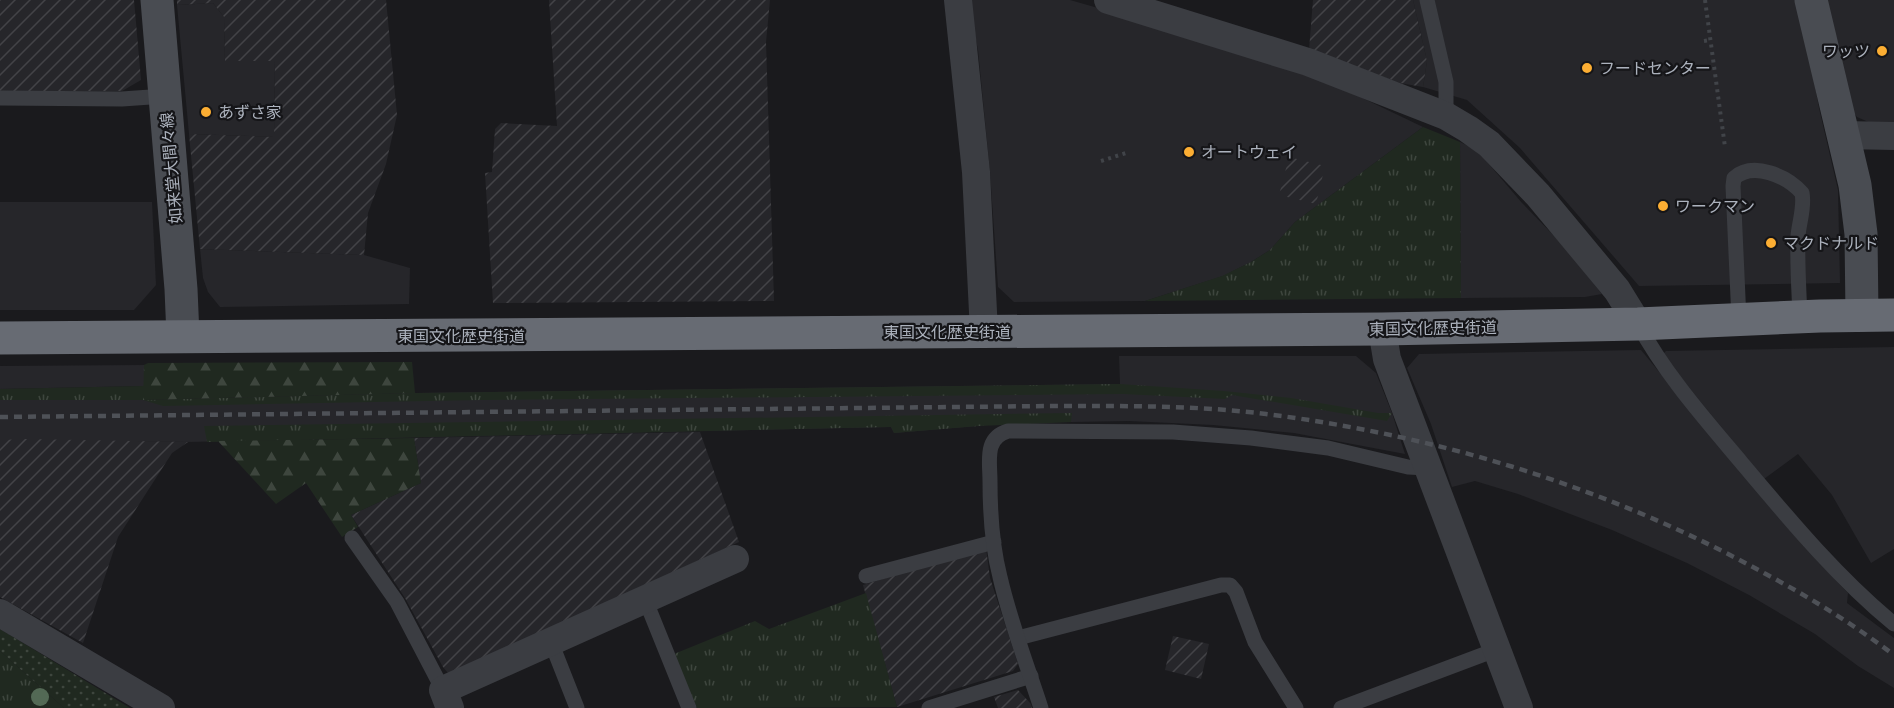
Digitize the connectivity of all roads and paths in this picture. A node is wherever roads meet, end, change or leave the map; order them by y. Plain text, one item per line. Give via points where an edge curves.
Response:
1 (157, 0) edge
2 (958, 0) edge
3 (1108, 0) edge
4 (1427, 0) edge
5 (1705, 0) edge
6 (1810, 0) edge
7 (1710, 40) junction
8 (1704, 41) dead end
9 (165, 96) junction
10 (0, 98) edge
11 (1446, 116) junction
12 (1843, 135) junction
13 (1894, 136) edge
14 (1725, 147) dead end
15 (1126, 153) dead end
16 (1101, 161) dead end
17 (1878, 315) edge
18 (1800, 317) junction
19 (1739, 320) junction
20 (1638, 324) junction
21 (1382, 329) junction
22 (984, 332) junction
23 (183, 336) junction
24 (0, 338) edge
25 (1427, 468) junction
26 (352, 538) dead end
27 (994, 542) junction
28 (735, 559) dead end
29 (866, 576) dead end
30 (645, 599) junction
31 (0, 613) edge
32 (1894, 624) edge
33 (1018, 638) junction
34 (551, 642) junction
35 (1498, 649) junction
36 (1031, 676) junction
37 (447, 699) edge
38 (161, 708) edge
39 (577, 708) edge
40 (690, 708) edge
41 (929, 708) edge
42 (1041, 708) edge
43 (1296, 708) edge
44 (1341, 708) edge
45 (1520, 708) edge

1 - 9 main road, 如来堂大間々線
2 - 22 street via 976,172
3 - 11 street via 1308,62
4 - 11 lane via 1446,82
5 - 7 path
6 - 12 main road
7 - 8 path
7 - 14 path
9 - 10 lane
9 - 23 main road, 如来堂大間々線
11 - 20 street via 1489,144 1513,167 1617,290
12 - 13 street
12 - 17 main road
15 - 16 path
17 - 18 highway, 東国文化歴史街道
18 - 19 highway, 東国文化歴史街道
18 - 19 lane via 1802,194 1784,180 1756,170 1740,173 1733,186
19 - 20 highway, 東国文化歴史街道
20 - 21 highway, 東国文化歴史街道
20 - 32 lane via 1654,353 1706,421 1813,547
21 - 22 highway, 東国文化歴史街道
21 - 25 street via 1386,359
22 - 23 highway, 東国文化歴史街道
23 - 24 highway, 東国文化歴史街道
25 - 27 lane via 1328,448 1251,438 1173,432 1008,432 999,434 990,448
25 - 35 street
26 - 37 lane via 397,602
27 - 29 lane
27 - 33 lane
28 - 30 street
30 - 34 street
30 - 40 lane
31 - 38 street
33 - 36 lane
33 - 43 lane via 1230,585 1255,642
34 - 37 street
34 - 39 lane
35 - 44 lane
35 - 45 street
36 - 41 lane
36 - 42 lane

